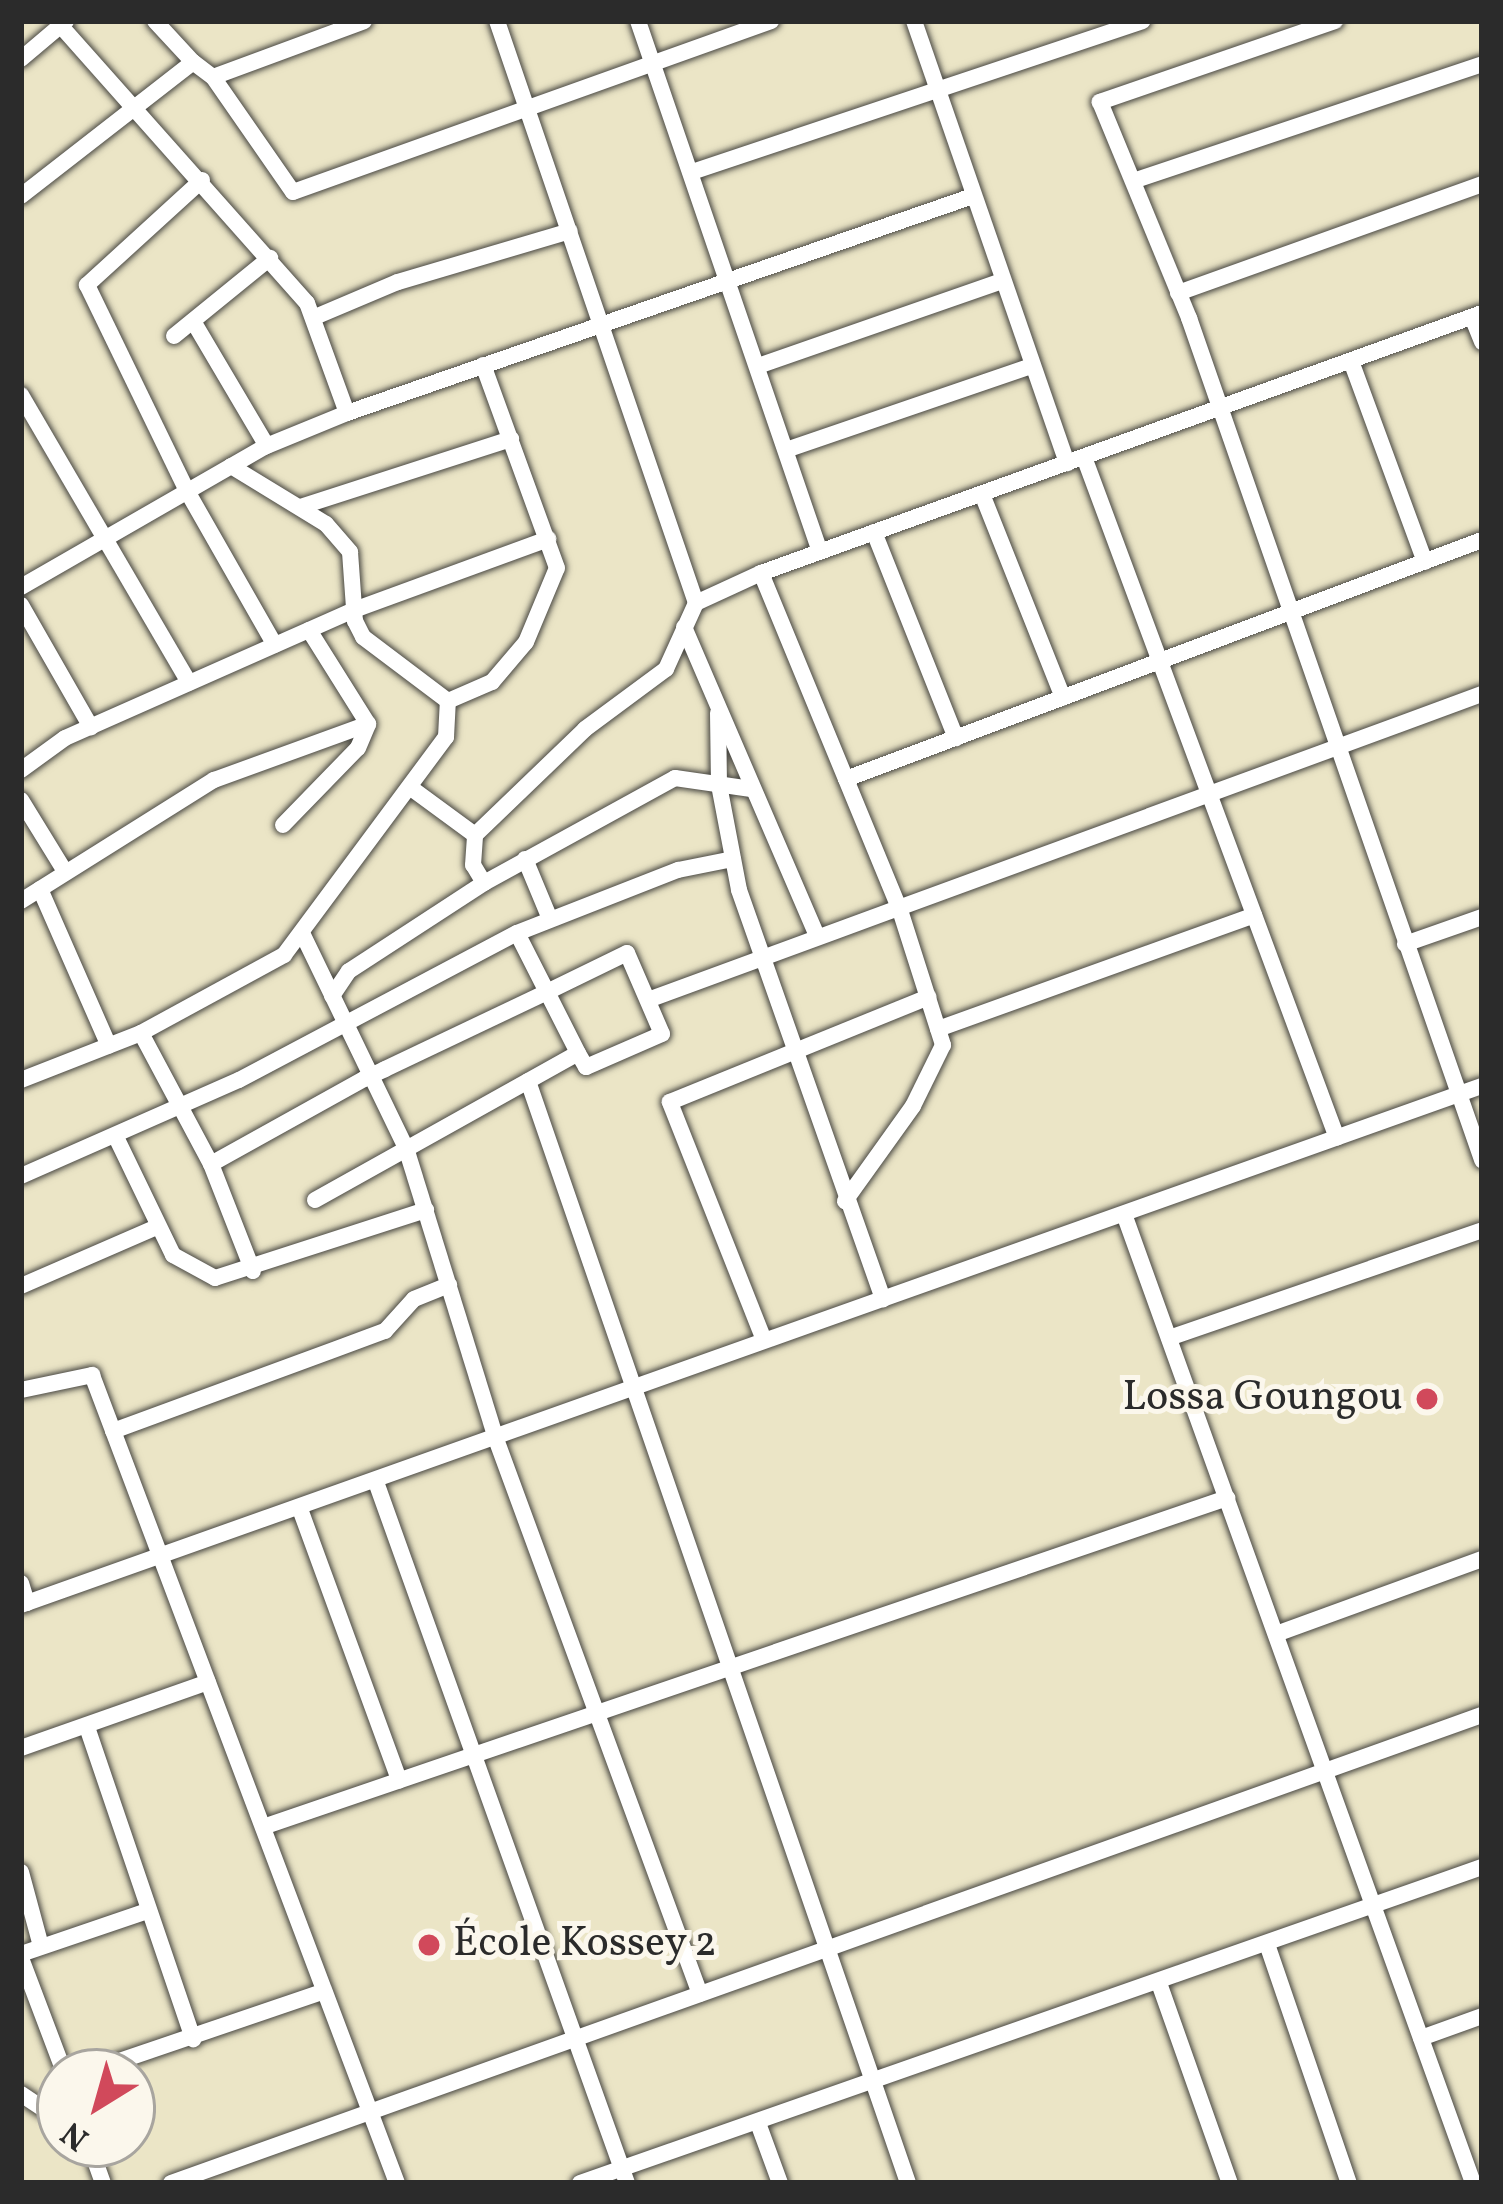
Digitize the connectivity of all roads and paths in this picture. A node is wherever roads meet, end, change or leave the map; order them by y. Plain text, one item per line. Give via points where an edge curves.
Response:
1 (154, 21) edge
2 (364, 21) edge
3 (497, 21) edge
4 (638, 21) edge
5 (771, 21) edge
6 (914, 21) edge
7 (1142, 21) edge
8 (1335, 21) edge
9 (63, 23) edge
10 (25, 48) edge
11 (194, 62) junction
12 (653, 62) junction
13 (1482, 64) edge
14 (213, 77) junction
15 (937, 93) junction
16 (132, 104) junction
17 (526, 104) junction
18 (692, 172) junction
19 (202, 180) junction
20 (1132, 182) junction
21 (1482, 184) edge
22 (21, 196) edge
23 (970, 197) junction
24 (570, 231) junction
25 (270, 258) junction
26 (730, 280) junction
27 (999, 282) junction
28 (1178, 293) junction
29 (1477, 315) edge
30 (315, 317) junction
31 (193, 321) junction
32 (602, 323) junction
33 (174, 337) dead end
34 (1482, 342) edge
35 (1351, 361) junction
36 (483, 365) junction
37 (758, 366) junction
38 (1029, 367) junction
39 (21, 395) edge
40 (1216, 409) junction
41 (347, 412) junction
42 (511, 439) junction
43 (267, 446) junction
44 (786, 450) junction
45 (1075, 460) junction
46 (231, 466) junction
47 (187, 490) junction
48 (982, 494) junction
49 (301, 507) junction
50 (874, 532) junction
51 (107, 539) junction
52 (548, 539) junction
53 (1482, 540) edge
54 (820, 552) junction
55 (1425, 562) junction
56 (761, 573) junction
57 (21, 587) edge
58 (696, 603) junction
59 (21, 605) edge
60 (354, 610) junction
61 (1288, 614) junction
62 (684, 627) junction
63 (309, 630) junction
64 (275, 645) junction
65 (1160, 661) junction
66 (189, 683) junction
67 (1482, 694) edge
68 (1063, 698) junction
69 (448, 701) junction
70 (718, 713) junction
71 (368, 724) junction
72 (91, 727) junction
73 (956, 738) junction
74 (1334, 748) junction
75 (21, 770) edge
76 (846, 779) junction
77 (718, 785) junction
78 (411, 788) junction
79 (751, 789) junction
80 (1208, 793) junction
81 (21, 800) edge
82 (283, 825) dead end
83 (475, 835) junction
84 (525, 859) junction
85 (733, 859) junction
86 (64, 870) junction
87 (484, 883) junction
88 (40, 889) junction
89 (21, 901) edge
90 (899, 908) junction
91 (1254, 915) junction
92 (1482, 917) edge
93 (550, 919) junction
94 (517, 933) junction
95 (303, 935) junction
96 (817, 936) junction
97 (1405, 944) junction
98 (761, 957) junction
99 (547, 992) junction
100 (332, 996) junction
101 (929, 997) junction
102 (648, 1000) junction
103 (346, 1025) junction
104 (938, 1029) junction
105 (141, 1033) junction
106 (109, 1046) junction
107 (578, 1053) junction
108 (792, 1053) junction
109 (371, 1075) junction
110 (21, 1080) edge
111 (529, 1081) junction
112 (1482, 1087) edge
113 (1459, 1095) junction
114 (179, 1109) junction
115 (116, 1137) junction
116 (1337, 1138) junction
117 (406, 1148) junction
118 (1482, 1160) edge
119 (211, 1163) junction
120 (21, 1176) edge
121 (315, 1200) dead end
122 (845, 1201) junction
123 (425, 1210) junction
124 (1124, 1214) junction
125 (157, 1227) junction
126 (1482, 1230) edge
127 (253, 1270) junction
128 (448, 1285) junction
129 (21, 1286) edge
130 (883, 1299) junction
131 (1169, 1338) junction
132 (764, 1340) junction
133 (638, 1387) junction
134 (21, 1390) edge
135 (113, 1431) junction
136 (496, 1438) junction
137 (376, 1482) junction
138 (1227, 1498) junction
139 (300, 1509) junction
140 (161, 1558) junction
141 (1482, 1559) edge
142 (21, 1582) edge
143 (24, 1604) edge
144 (1276, 1634) junction
145 (733, 1667) junction
146 (208, 1682) junction
147 (599, 1712) junction
148 (1482, 1715) edge
149 (87, 1726) junction
150 (21, 1748) edge
151 (474, 1755) junction
152 (1326, 1771) junction
153 (399, 1780) junction
154 (262, 1827) junction
155 (1482, 1868) edge
156 (21, 1872) edge
157 (1375, 1906) junction
158 (147, 1911) junction
159 (1267, 1944) junction
160 (41, 1946) junction
161 (828, 1948) junction
162 (21, 1956) edge
163 (1160, 1983) junction
164 (322, 1992) junction
165 (700, 1994) junction
166 (1482, 2016) edge
167 (575, 2038) junction
168 (1421, 2038) junction
169 (193, 2039) junction
170 (55, 2048) edge
171 (156, 2051) edge
172 (874, 2082) junction
173 (370, 2111) junction
174 (758, 2122) junction
175 (624, 2176) edge
176 (171, 2183) edge
177 (398, 2183) edge
178 (580, 2183) edge
179 (780, 2183) edge
180 (908, 2183) edge
181 (1230, 2183) edge
182 (1349, 2183) edge
183 (1473, 2183) edge

1 - 11 street
2 - 14 street
3 - 17 street
4 - 12 street
5 - 12 street
6 - 15 street
7 - 15 street
8 - 20 street via 1100,102
9 - 10 street
9 - 16 street
11 - 14 street
11 - 16 street
12 - 17 street
12 - 18 street
13 - 20 street
14 - 17 street via 292,192
15 - 18 street
15 - 23 street
16 - 19 street
16 - 22 street
17 - 24 street
18 - 26 street
19 - 25 street
19 - 47 street via 87,285
20 - 28 street
21 - 28 street
23 - 26 street
23 - 27 street
24 - 30 street via 398,282
24 - 32 street
25 - 30 street
25 - 31 street
26 - 32 street
26 - 37 street
27 - 37 street
27 - 38 street
28 - 40 street
29 - 34 street
29 - 35 street
30 - 41 street
31 - 33 street
31 - 43 street
32 - 36 street
32 - 58 street
35 - 40 street
35 - 55 street
36 - 41 street
36 - 42 street
37 - 44 street
38 - 44 street
38 - 45 street
39 - 51 street
40 - 45 street
40 - 61 street
41 - 43 street
42 - 49 street
42 - 52 street
43 - 46 street
44 - 54 street
45 - 48 street
45 - 65 street
46 - 47 street
46 - 49 street
47 - 51 street
47 - 64 street
48 - 50 street
48 - 68 street
49 - 60 street via 350,552
50 - 54 street
50 - 73 street
51 - 57 street
51 - 66 street
52 - 60 street
52 - 69 street via 555,580 526,642 492,682
53 - 55 street
54 - 56 street
55 - 61 street
56 - 58 street
56 - 76 street
58 - 62 street
59 - 72 street
60 - 63 street
60 - 69 street via 364,637
61 - 65 street
61 - 74 street
62 - 70 street
62 - 83 street via 666,669 585,729
63 - 64 street
63 - 71 street
64 - 66 street
65 - 68 street
65 - 80 street
66 - 72 street
67 - 74 street
68 - 73 street
69 - 78 street via 446,736
70 - 77 street
70 - 79 street
71 - 82 street via 358,748
71 - 86 street via 214,780
72 - 75 street
73 - 76 street
74 - 80 street
74 - 97 street
76 - 90 street
77 - 79 street
77 - 84 street via 675,778
77 - 85 street
78 - 83 street
78 - 95 street
79 - 96 street
80 - 90 street
80 - 91 street
81 - 86 street
83 - 87 street via 473,865
84 - 87 street
84 - 93 street
85 - 93 street via 678,870
85 - 98 street
86 - 88 street
87 - 100 street via 349,971
88 - 89 street
88 - 106 street
90 - 96 street
90 - 101 street
91 - 104 street
91 - 116 street
92 - 97 street
93 - 94 street
94 - 99 street
94 - 103 street
95 - 100 street
95 - 105 street via 253,978
96 - 98 street
97 - 113 street
98 - 102 street
98 - 108 street
99 - 102 street via 627,953
99 - 107 street
99 - 109 street
100 - 103 street
101 - 104 street
101 - 108 street
102 - 107 street via 662,1034 586,1067
103 - 109 street
103 - 114 street
104 - 122 street via 943,1045 929,1079
105 - 106 street
105 - 114 street
106 - 110 street
107 - 111 street
108 - 122 street
108 - 132 street via 670,1102
109 - 117 street
109 - 119 street
111 - 117 street
111 - 133 street
112 - 113 street
113 - 116 street
113 - 118 street
114 - 115 street
114 - 119 street
115 - 120 street
115 - 125 street
116 - 124 street
117 - 121 street
117 - 123 street
119 - 127 street
122 - 130 street
123 - 127 street
123 - 128 street
124 - 130 street
124 - 131 street
125 - 127 street via 192,1271 215,1278
125 - 129 street
126 - 131 street
128 - 135 street via 414,1299 385,1331
128 - 136 street
130 - 132 street
131 - 138 street
132 - 133 street
133 - 136 street
133 - 145 street
134 - 135 street via 92,1375
135 - 140 street
136 - 137 street
136 - 147 street
137 - 139 street
137 - 151 street
138 - 144 street
138 - 145 street
139 - 140 street
139 - 153 street
140 - 143 street
140 - 146 street
141 - 144 street
142 - 143 street
144 - 152 street
145 - 147 street
145 - 161 street
146 - 149 street
146 - 154 street
147 - 151 street
147 - 165 street
148 - 152 street
149 - 150 street
149 - 158 street
151 - 153 street
151 - 167 street
152 - 157 street
152 - 161 street
153 - 154 street
154 - 164 street
155 - 157 street
156 - 160 street
157 - 159 street
157 - 168 street
158 - 160 street
158 - 169 street
159 - 163 street
159 - 182 street
160 - 162 street
161 - 165 street
161 - 172 street
162 - 170 street
163 - 172 street
163 - 181 street
164 - 169 street
164 - 173 street
165 - 167 street
166 - 168 street
167 - 173 street
167 - 175 street
168 - 183 street
169 - 171 street
172 - 174 street
172 - 180 street
173 - 176 street
173 - 177 street
174 - 175 street
174 - 179 street
175 - 178 street

